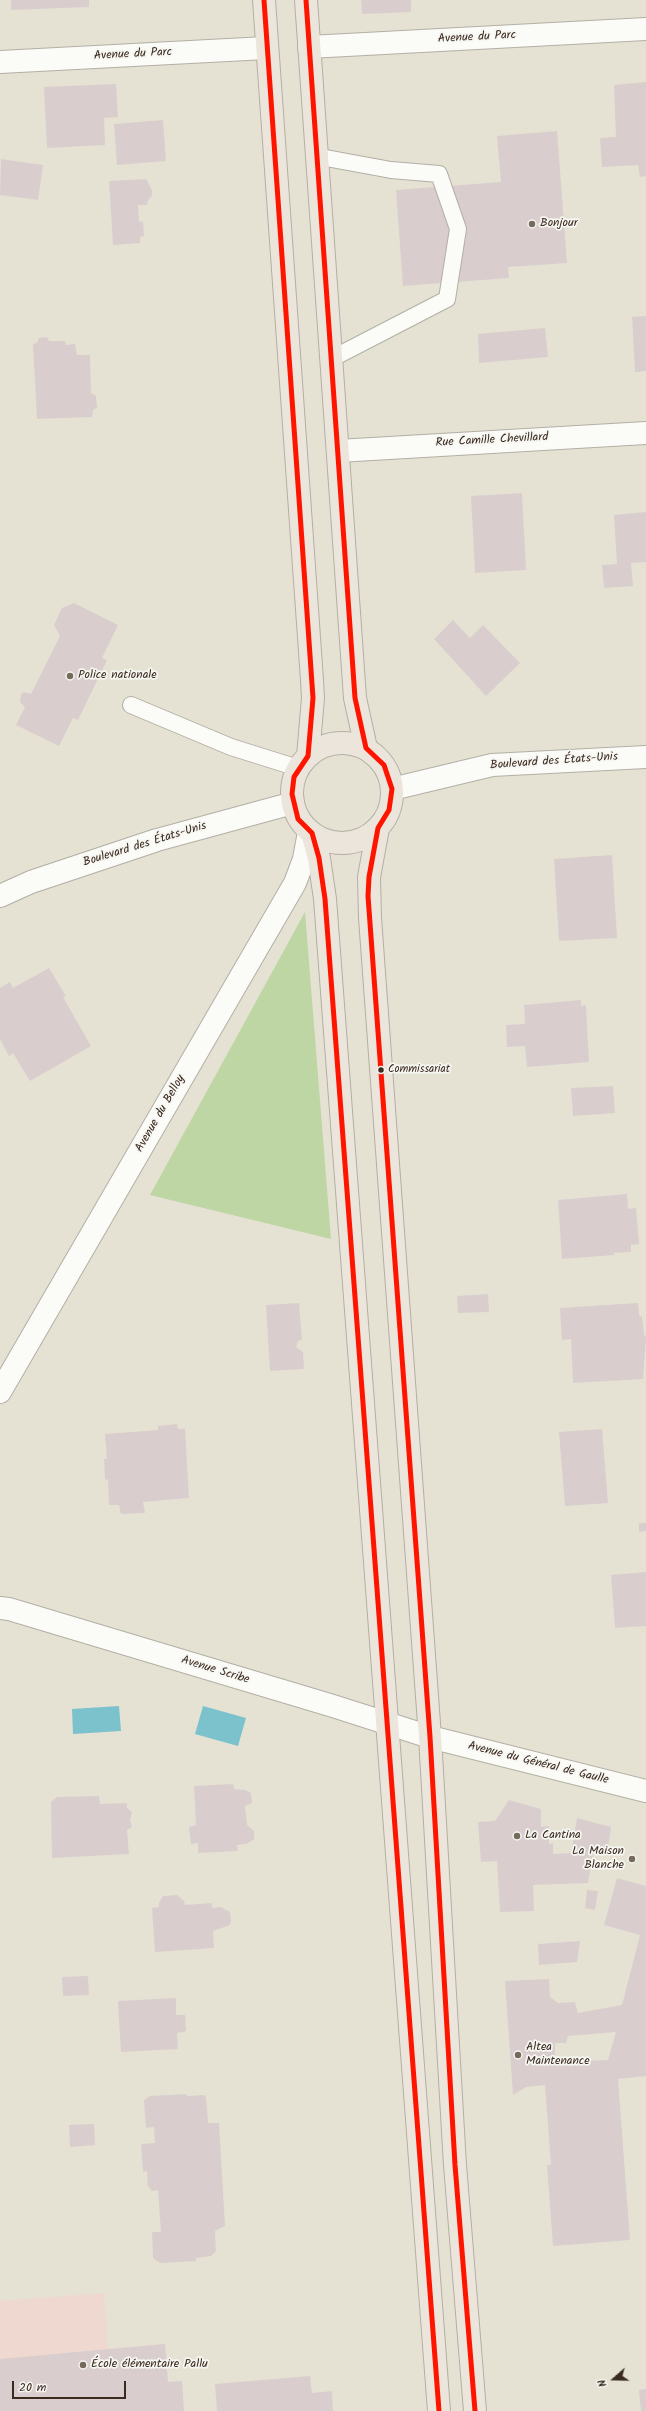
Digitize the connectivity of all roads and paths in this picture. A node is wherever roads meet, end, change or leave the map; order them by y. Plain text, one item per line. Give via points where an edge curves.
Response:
1 (264, 0) edge
2 (306, 0) edge
3 (646, 29) edge
4 (309, 47) junction
5 (266, 48) junction
6 (0, 62) edge
7 (315, 156) junction
8 (332, 359) junction
9 (646, 433) edge
10 (338, 451) junction
11 (131, 705) dead end
12 (366, 748) junction
13 (646, 757) edge
14 (303, 762) junction
15 (392, 788) junction
16 (293, 803) junction
17 (378, 828) junction
18 (311, 833) junction
19 (0, 896) edge
20 (0, 1392) edge
21 (0, 1608) edge
22 (387, 1723) junction
23 (430, 1737) junction
24 (646, 1791) edge
25 (439, 2411) edge
26 (475, 2411) edge

1 - 5 main road
2 - 4 main road
3 - 4 street, Avenue du Parc
4 - 7 main road
5 - 6 street, Avenue du Parc
5 - 14 main road via 313,698
7 - 8 main road
7 - 8 lane via 391,170 439,174 458,229 446,299
8 - 10 main road
9 - 10 street, Rue Camille Chevillard
10 - 12 main road via 355,698
11 - 14 lane via 231,747
12 - 14 main road via 338,742 322,747
12 - 15 main road via 384,765
13 - 15 street, Boulevard des États-Unis via 492,765
14 - 16 main road via 292,785
15 - 17 main road via 389,810
16 - 18 main road via 298,819
16 - 19 street, Boulevard des États-Unis via 157,840 31,882
17 - 18 main road via 362,839 343,844 331,842
17 - 23 main road via 369,877 369,903
18 - 20 street, Avenue du Belloy via 295,883
18 - 22 main road via 320,863 325,899
21 - 22 street, Avenue Scribe
22 - 23 street, Avenue Scribe
22 - 25 main road
23 - 24 street, Avenue du Général de Gaulle
23 - 26 main road via 455,2165

